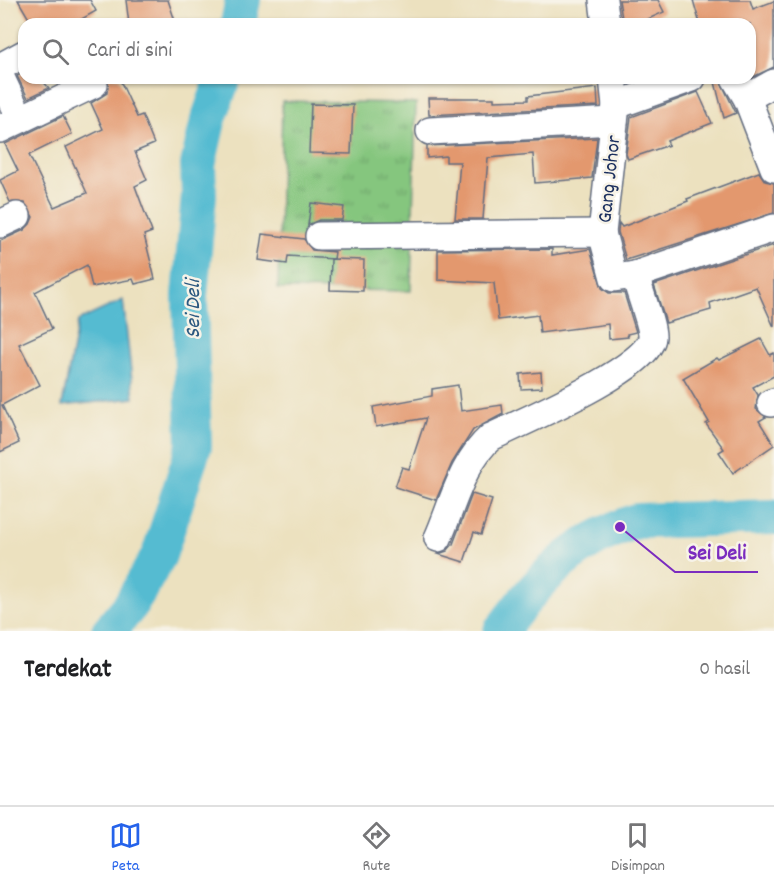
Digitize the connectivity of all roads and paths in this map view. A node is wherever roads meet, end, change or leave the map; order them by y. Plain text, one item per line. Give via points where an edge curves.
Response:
1 (603, 0) edge
2 (605, 18) edge
3 (18, 57) edge
4 (0, 67) edge
5 (0, 75) edge
6 (774, 83) edge
7 (86, 84) edge
8 (613, 84) edge
9 (679, 84) edge
10 (741, 88) edge
11 (615, 113) junction
12 (10, 124) edge
13 (430, 131) dead end
14 (774, 168) edge
15 (774, 228) edge
16 (602, 233) junction
17 (319, 236) dead end
18 (625, 277) junction
19 (438, 538) dead end

1 - 2 street
3 - 4 street
5 - 12 street
6 - 10 street
7 - 12 street
8 - 11 street, Gang Johor
9 - 11 street
10 - 14 street
11 - 13 street
11 - 16 street, Gang Johor
15 - 18 street
16 - 17 street
16 - 18 street, Gang Johor
18 - 19 street, Gang Johor via 652,334 648,346 636,359 591,388 483,444 465,472

